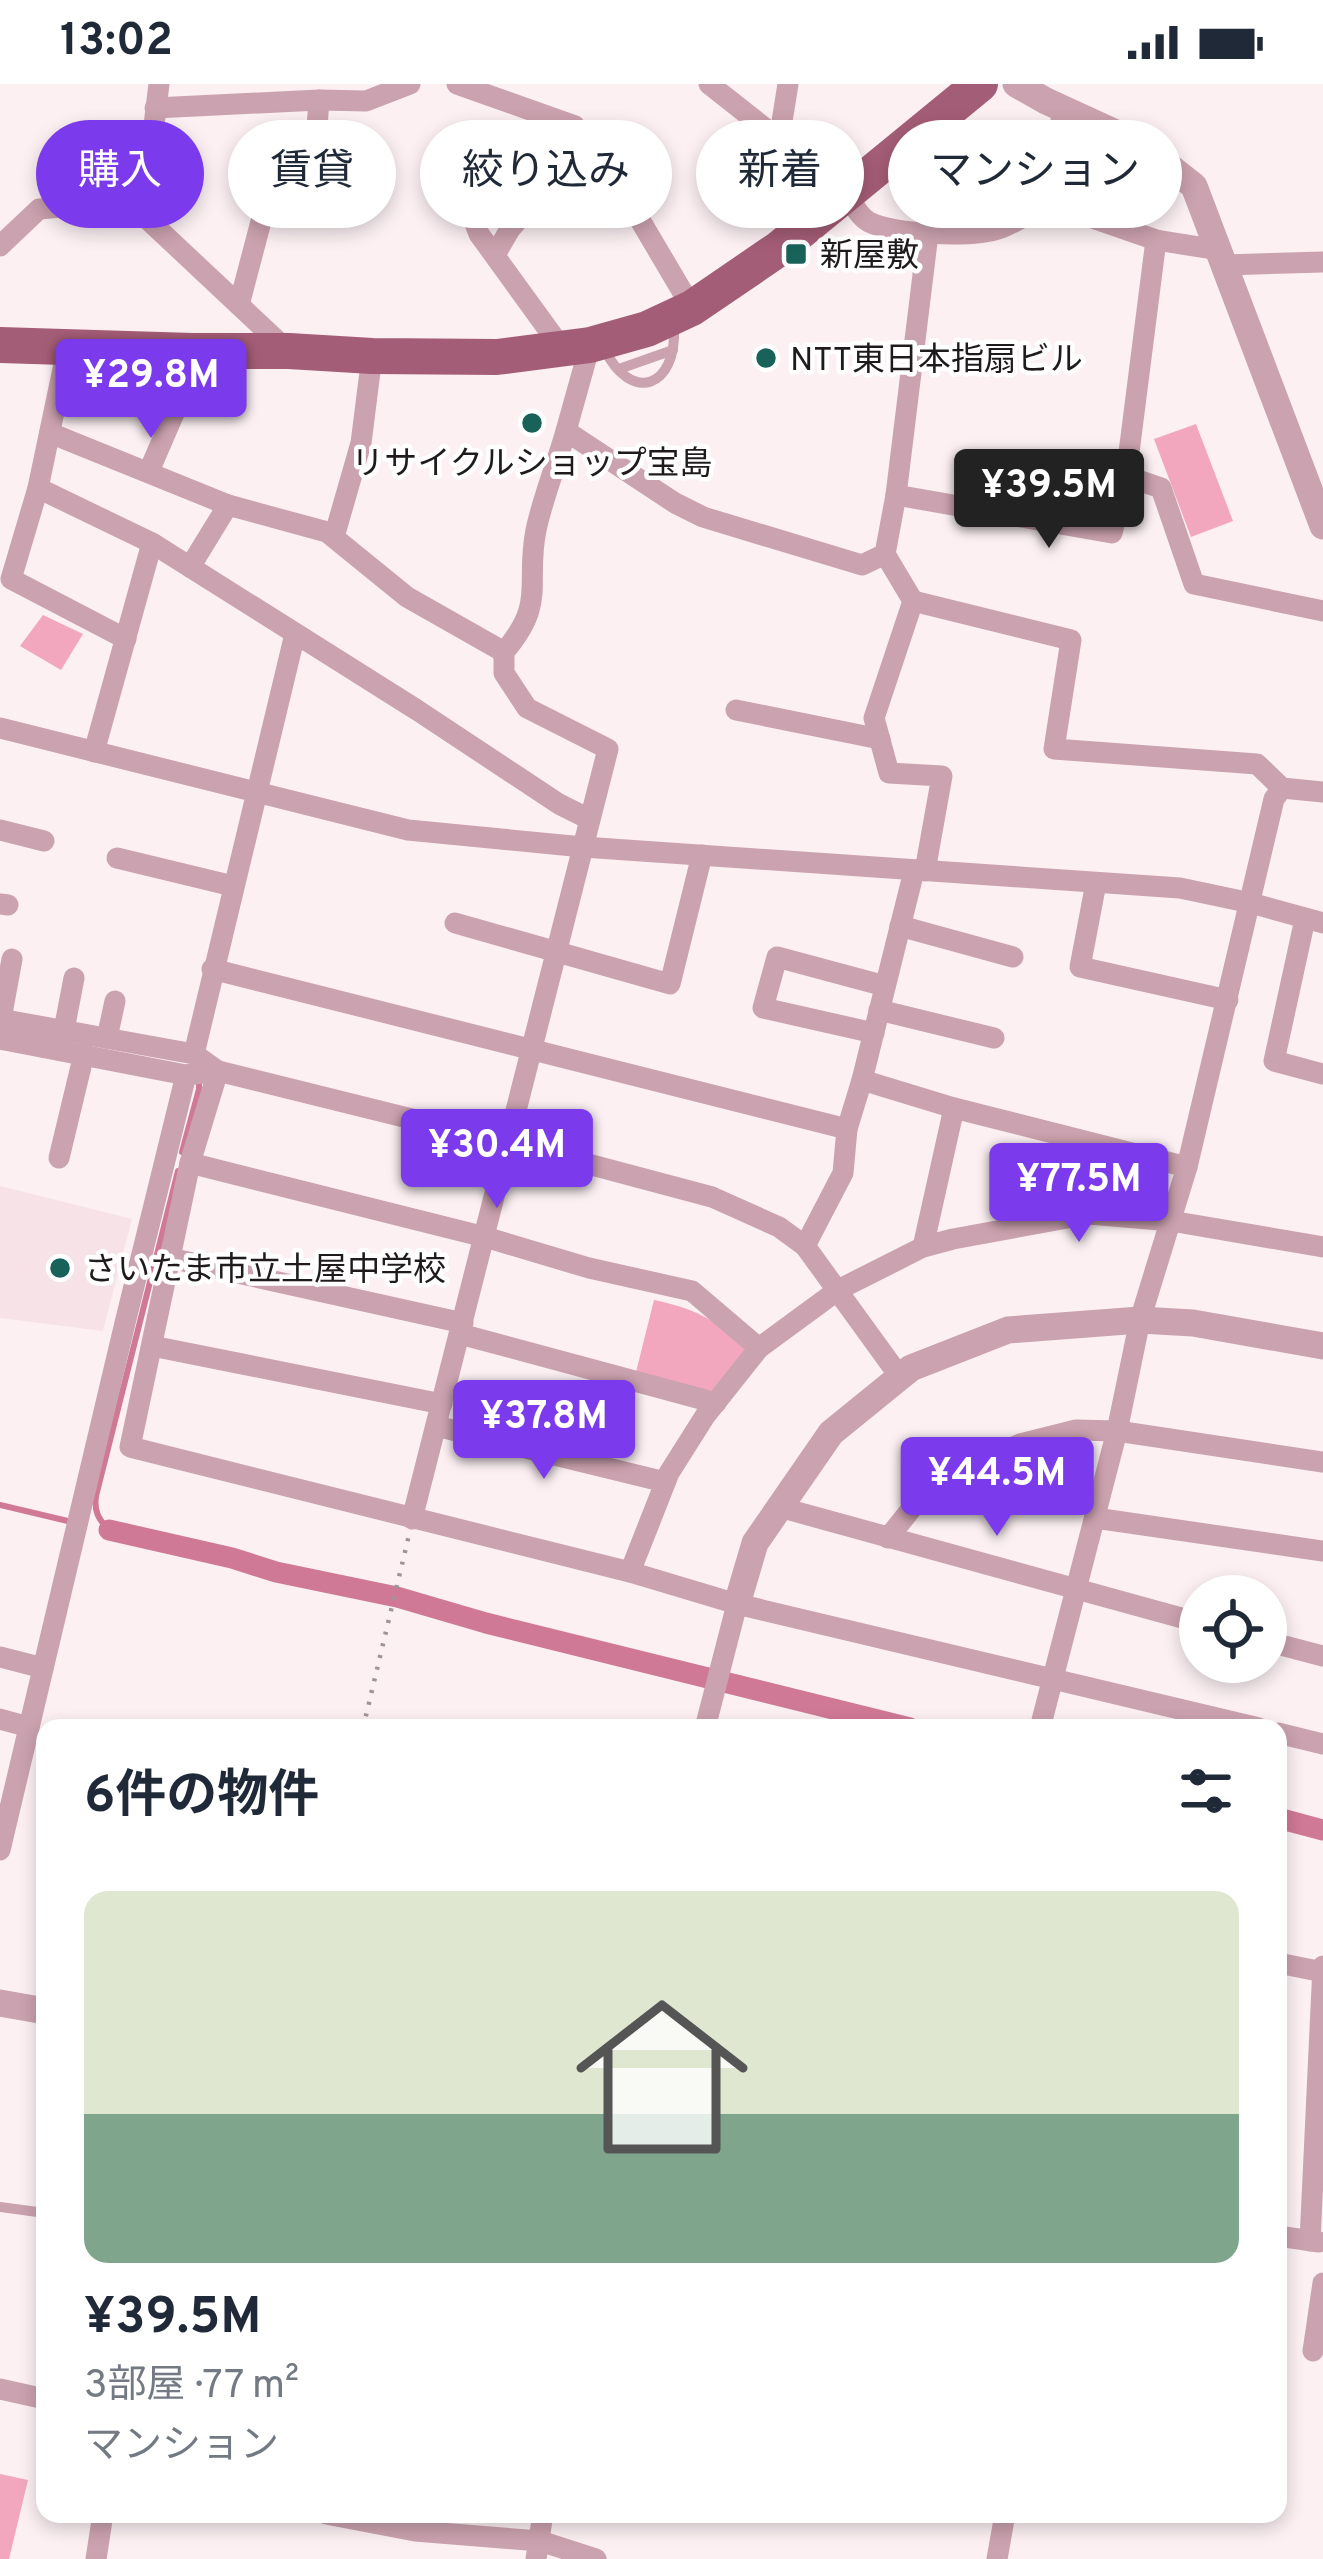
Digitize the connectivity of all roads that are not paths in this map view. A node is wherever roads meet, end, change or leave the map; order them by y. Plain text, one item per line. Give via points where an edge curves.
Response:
1 (159, 84) edge
2 (410, 84) edge
3 (457, 84) edge
4 (710, 84) edge
5 (788, 84) edge
6 (980, 84) edge
7 (1016, 84) edge
8 (319, 100) junction
9 (155, 109) junction
10 (1065, 110) junction
11 (154, 120) edge
12 (558, 120) edge
13 (754, 120) edge
14 (782, 120) edge
15 (1061, 120) edge
16 (864, 177) edge
17 (36, 212) edge
18 (864, 217) edge
19 (157, 228) edge
20 (477, 228) edge
21 (511, 228) edge
22 (637, 228) edge
23 (804, 228) edge
24 (1000, 228) edge
25 (1122, 228) edge
26 (928, 234) junction
27 (1156, 240) junction
28 (1, 243) edge
29 (495, 255) junction
30 (1222, 257) junction
31 (1323, 262) edge
32 (239, 305) junction
33 (680, 325) junction
34 (0, 345) edge
35 (68, 345) junction
36 (201, 351) junction
37 (289, 351) junction
38 (593, 351) junction
39 (372, 356) junction
40 (566, 431) junction
41 (50, 433) junction
42 (1079, 460) dead end
43 (149, 471) junction
44 (1126, 476) junction
45 (38, 488) junction
46 (896, 495) junction
47 (229, 505) junction
48 (1323, 526) edge
49 (334, 538) junction
50 (152, 544) junction
51 (885, 554) junction
52 (190, 567) junction
53 (913, 601) junction
54 (1323, 611) edge
55 (295, 634) junction
56 (126, 640) junction
57 (504, 652) junction
58 (736, 710) dead end
59 (0, 728) edge
60 (880, 739) junction
61 (94, 752) junction
62 (1282, 788) junction
63 (1323, 792) edge
64 (257, 793) junction
65 (589, 818) junction
66 (0, 830) edge
67 (44, 841) dead end
68 (583, 847) junction
69 (703, 855) junction
70 (117, 858) dead end
71 (919, 871) junction
72 (1096, 883) junction
73 (233, 886) junction
74 (1251, 903) junction
75 (1314, 921) edge
76 (454, 923) dead end
77 (900, 926) junction
78 (557, 950) junction
79 (1013, 957) dead end
80 (12, 959) dead end
81 (212, 969) junction
82 (74, 978) dead end
83 (885, 986) junction
84 (1228, 1000) junction
85 (116, 1001) dead end
86 (879, 1010) junction
87 (0, 1019) edge
88 (64, 1030) junction
89 (874, 1033) junction
90 (107, 1038) junction
91 (994, 1038) dead end
92 (0, 1040) edge
93 (532, 1050) junction
94 (84, 1054) junction
95 (190, 1065) junction
96 (218, 1071) junction
97 (1323, 1074) edge
98 (862, 1080) junction
99 (953, 1108) junction
100 (848, 1130) junction
101 (509, 1143) junction
102 (58, 1158) dead end
103 (190, 1163) junction
104 (1186, 1167) junction
105 (1171, 1221) junction
106 (485, 1238) junction
107 (805, 1246) junction
108 (922, 1247) junction
109 (1323, 1247) edge
110 (170, 1258) junction
111 (838, 1290) junction
112 (1140, 1320) junction
113 (461, 1329) junction
114 (152, 1346) junction
115 (1323, 1346) edge
116 (759, 1348) junction
117 (901, 1377) junction
118 (442, 1403) junction
119 (716, 1403) junction
120 (436, 1426) junction
121 (1118, 1431) junction
122 (1323, 1462) edge
123 (665, 1482) junction
124 (779, 1507) junction
125 (1095, 1518) junction
126 (412, 1519) junction
127 (888, 1538) junction
128 (1323, 1551) edge
129 (630, 1572) junction
130 (1078, 1591) junction
131 (737, 1604) junction
132 (1179, 1617) edge
133 (1287, 1646) edge
134 (1323, 1655) edge
135 (0, 1658) edge
136 (43, 1668) junction
137 (1051, 1677) junction
138 (0, 1719) edge
139 (708, 1719) edge
140 (1042, 1719) edge
141 (1222, 1719) edge
142 (29, 1727) junction
143 (1287, 1735) edge
144 (1323, 1744) edge
145 (34, 1758) edge
146 (3, 1821) edge
147 (0, 1850) edge
148 (1287, 1964) edge
149 (1322, 1970) edge
150 (0, 2002) edge
151 (36, 2009) edge
152 (1320, 2086) edge
153 (0, 2207) edge
154 (36, 2212) edge
155 (1287, 2237) edge
156 (1317, 2242) edge
157 (1323, 2283) edge
158 (1313, 2351) dead end
159 (0, 2390) edge
160 (36, 2397) edge
161 (102, 2523) edge
162 (373, 2523) edge
163 (1003, 2523) edge
164 (538, 2550) edge
165 (96, 2559) edge
166 (596, 2559) edge
167 (997, 2559) edge

1 - 9 street
2 - 8 street via 367,101
3 - 12 street
4 - 13 street
5 - 14 street
6 - 16 main road
7 - 10 street
8 - 9 street
8 - 32 street via 314,169 274,172
9 - 11 street
10 - 15 street
10 - 30 street via 1142,145 1194,186
17 - 28 street
18 - 26 street
19 - 32 street
20 - 29 street
21 - 29 street
22 - 33 street
23 - 33 main road
24 - 26 street
25 - 27 street
26 - 46 street
27 - 30 street
27 - 44 street
29 - 38 street
30 - 31 street
30 - 48 street
32 - 37 street
33 - 38 main road
33 - 38 lane via 668,370 647,383
34 - 35 main road
35 - 36 main road
35 - 41 street
36 - 37 main road
36 - 43 street
37 - 39 main road
38 - 39 main road
38 - 40 street
39 - 49 street via 361,442
40 - 51 street via 703,517 862,565
40 - 57 street via 536,532 532,608
41 - 43 street
41 - 45 street
42 - 44 street
43 - 47 street
44 - 46 street via 1112,533
44 - 54 street via 1161,488 1194,584
45 - 50 street
45 - 56 street via 11,579
46 - 51 street
47 - 49 street
47 - 52 street
49 - 57 street via 406,597
50 - 52 street
50 - 56 street
51 - 53 street
52 - 55 street
53 - 60 street via 874,718
53 - 62 street via 1071,640 1054,749 1256,764
55 - 64 street
55 - 65 street
56 - 61 street
57 - 65 street via 505,674 527,708 608,749
58 - 60 street
59 - 61 street
60 - 71 street via 889,772 942,776
61 - 64 street
62 - 63 street
62 - 74 street
64 - 68 street via 408,830
64 - 73 street
65 - 68 street
66 - 67 street
68 - 69 street
68 - 78 street
69 - 71 street
69 - 78 street via 670,984
70 - 73 street
71 - 72 street
71 - 77 street
72 - 74 street
72 - 84 street via 1080,967
73 - 81 street
74 - 75 street
74 - 84 street
75 - 97 street via 1274,1061
76 - 78 street
77 - 79 street
77 - 83 street
78 - 93 street
80 - 87 street
81 - 93 street
81 - 95 street
82 - 88 street
83 - 86 street
83 - 89 street via 777,957 763,1008
84 - 104 street
85 - 90 street
86 - 89 street
86 - 91 street
87 - 88 street
88 - 90 street
89 - 98 street
90 - 95 street
92 - 94 street
93 - 100 street
93 - 101 street
94 - 95 street
94 - 102 street
95 - 96 street
95 - 136 street
96 - 101 street
96 - 103 street
98 - 99 street
98 - 100 street
99 - 104 street
99 - 108 street
100 - 107 street via 843,1173
101 - 106 street
101 - 107 street via 712,1197
103 - 106 street
103 - 110 street
104 - 105 street
105 - 108 street via 1089,1214
105 - 109 street
105 - 112 street
106 - 113 street
106 - 116 street via 692,1291
107 - 111 street
108 - 111 street
110 - 113 street
110 - 114 street
111 - 116 street
111 - 117 street
112 - 115 street
112 - 117 street via 1008,1330
112 - 121 street
113 - 118 street
113 - 119 street
114 - 118 street
114 - 126 street via 130,1447
116 - 119 street
117 - 124 street via 831,1433
118 - 120 street
119 - 123 street
120 - 123 street
120 - 126 street
121 - 122 street
121 - 125 street
121 - 127 street via 1076,1430 966,1468 920,1498
123 - 129 street
124 - 127 street
124 - 131 street via 754,1543
125 - 128 street
125 - 130 street
126 - 129 street
127 - 130 street
129 - 131 street
130 - 132 street
130 - 137 street
131 - 137 street
131 - 139 street
133 - 134 street
135 - 136 street
136 - 142 street
137 - 140 street
137 - 141 street
138 - 142 street
142 - 145 street
143 - 144 street
145 - 146 street
146 - 147 street
148 - 149 street
149 - 152 street
150 - 151 street
152 - 156 street
153 - 154 lane
155 - 156 street
157 - 158 street
159 - 160 street
161 - 165 street
162 - 164 street
163 - 167 street
164 - 166 street

